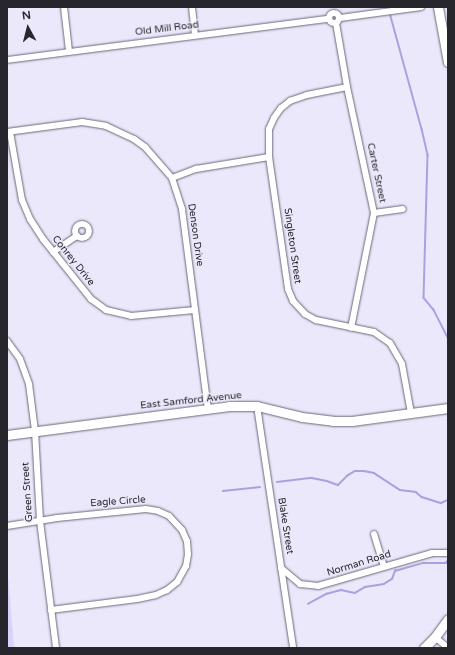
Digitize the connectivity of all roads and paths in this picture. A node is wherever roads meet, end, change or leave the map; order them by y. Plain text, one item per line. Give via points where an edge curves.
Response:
1 (64, 7) edge
2 (192, 7) edge
3 (421, 7) edge
4 (438, 7) edge
5 (333, 10) edge
6 (340, 18) junction
7 (329, 19) junction
8 (336, 23) junction
9 (195, 35) junction
10 (69, 51) junction
11 (7, 60) edge
12 (448, 62) edge
13 (347, 87) junction
14 (9, 132) edge
15 (269, 156) junction
16 (172, 178) junction
17 (403, 210) dead end
18 (374, 213) junction
19 (77, 236) dead end
20 (53, 252) junction
21 (195, 310) junction
22 (351, 328) junction
23 (7, 341) edge
24 (257, 406) junction
25 (208, 408) junction
26 (448, 408) edge
27 (411, 413) junction
28 (35, 431) junction
29 (7, 435) edge
30 (40, 521) junction
31 (7, 526) edge
32 (374, 534) dead end
33 (448, 553) edge
34 (384, 567) junction
35 (281, 568) junction
36 (51, 610) junction
37 (448, 619) edge
38 (435, 637) junction
39 (56, 648) edge
40 (293, 648) edge
41 (424, 648) edge
42 (448, 648) edge

1 - 10 street
2 - 9 street
3 - 6 street
4 - 12 street
5 - 6 street
5 - 7 street
6 - 8 street
7 - 8 street
7 - 9 street, Old Mill Road
8 - 13 street, Carter Street
9 - 10 street, Old Mill Road
10 - 11 street, Old Mill Road
13 - 15 street, Singleton Street via 307,95 290,101 281,108 269,130
13 - 18 street, Carter Street
14 - 16 street, Denson Drive via 82,122 106,126 129,136 145,147
14 - 20 street, Conrey Drive via 22,200 33,225
15 - 16 street via 202,168
15 - 22 street, Singleton Street via 288,289 293,301 305,314 316,320
16 - 21 street, Denson Drive via 182,209
17 - 18 street
18 - 22 street, Carter Street
19 - 20 street
20 - 21 street, Conrey Drive via 91,299 106,310 131,316
21 - 25 street, Denson Drive
22 - 27 street, Singleton Street via 374,332 394,348 404,370
23 - 28 street, Green Street via 26,371
24 - 25 street, East Samford Avenue
24 - 27 street, East Samford Avenue via 302,417 333,421
24 - 35 street, Blake Street
25 - 28 street, East Samford Avenue
26 - 27 street, East Samford Avenue
28 - 29 street, East Samford Avenue
28 - 30 street, Green Street
30 - 31 street, Eagle Circle
30 - 36 street, Green Street
30 - 36 street, Eagle Circle via 146,509 164,513 174,520 187,541 188,554 183,572 177,582 167,590 137,599
32 - 34 street
33 - 34 street, Norman Road via 432,553
34 - 35 street, Norman Road via 318,586 300,584
35 - 40 street, Blake Street
36 - 39 street, Green Street
37 - 38 street
38 - 41 street
38 - 42 street

